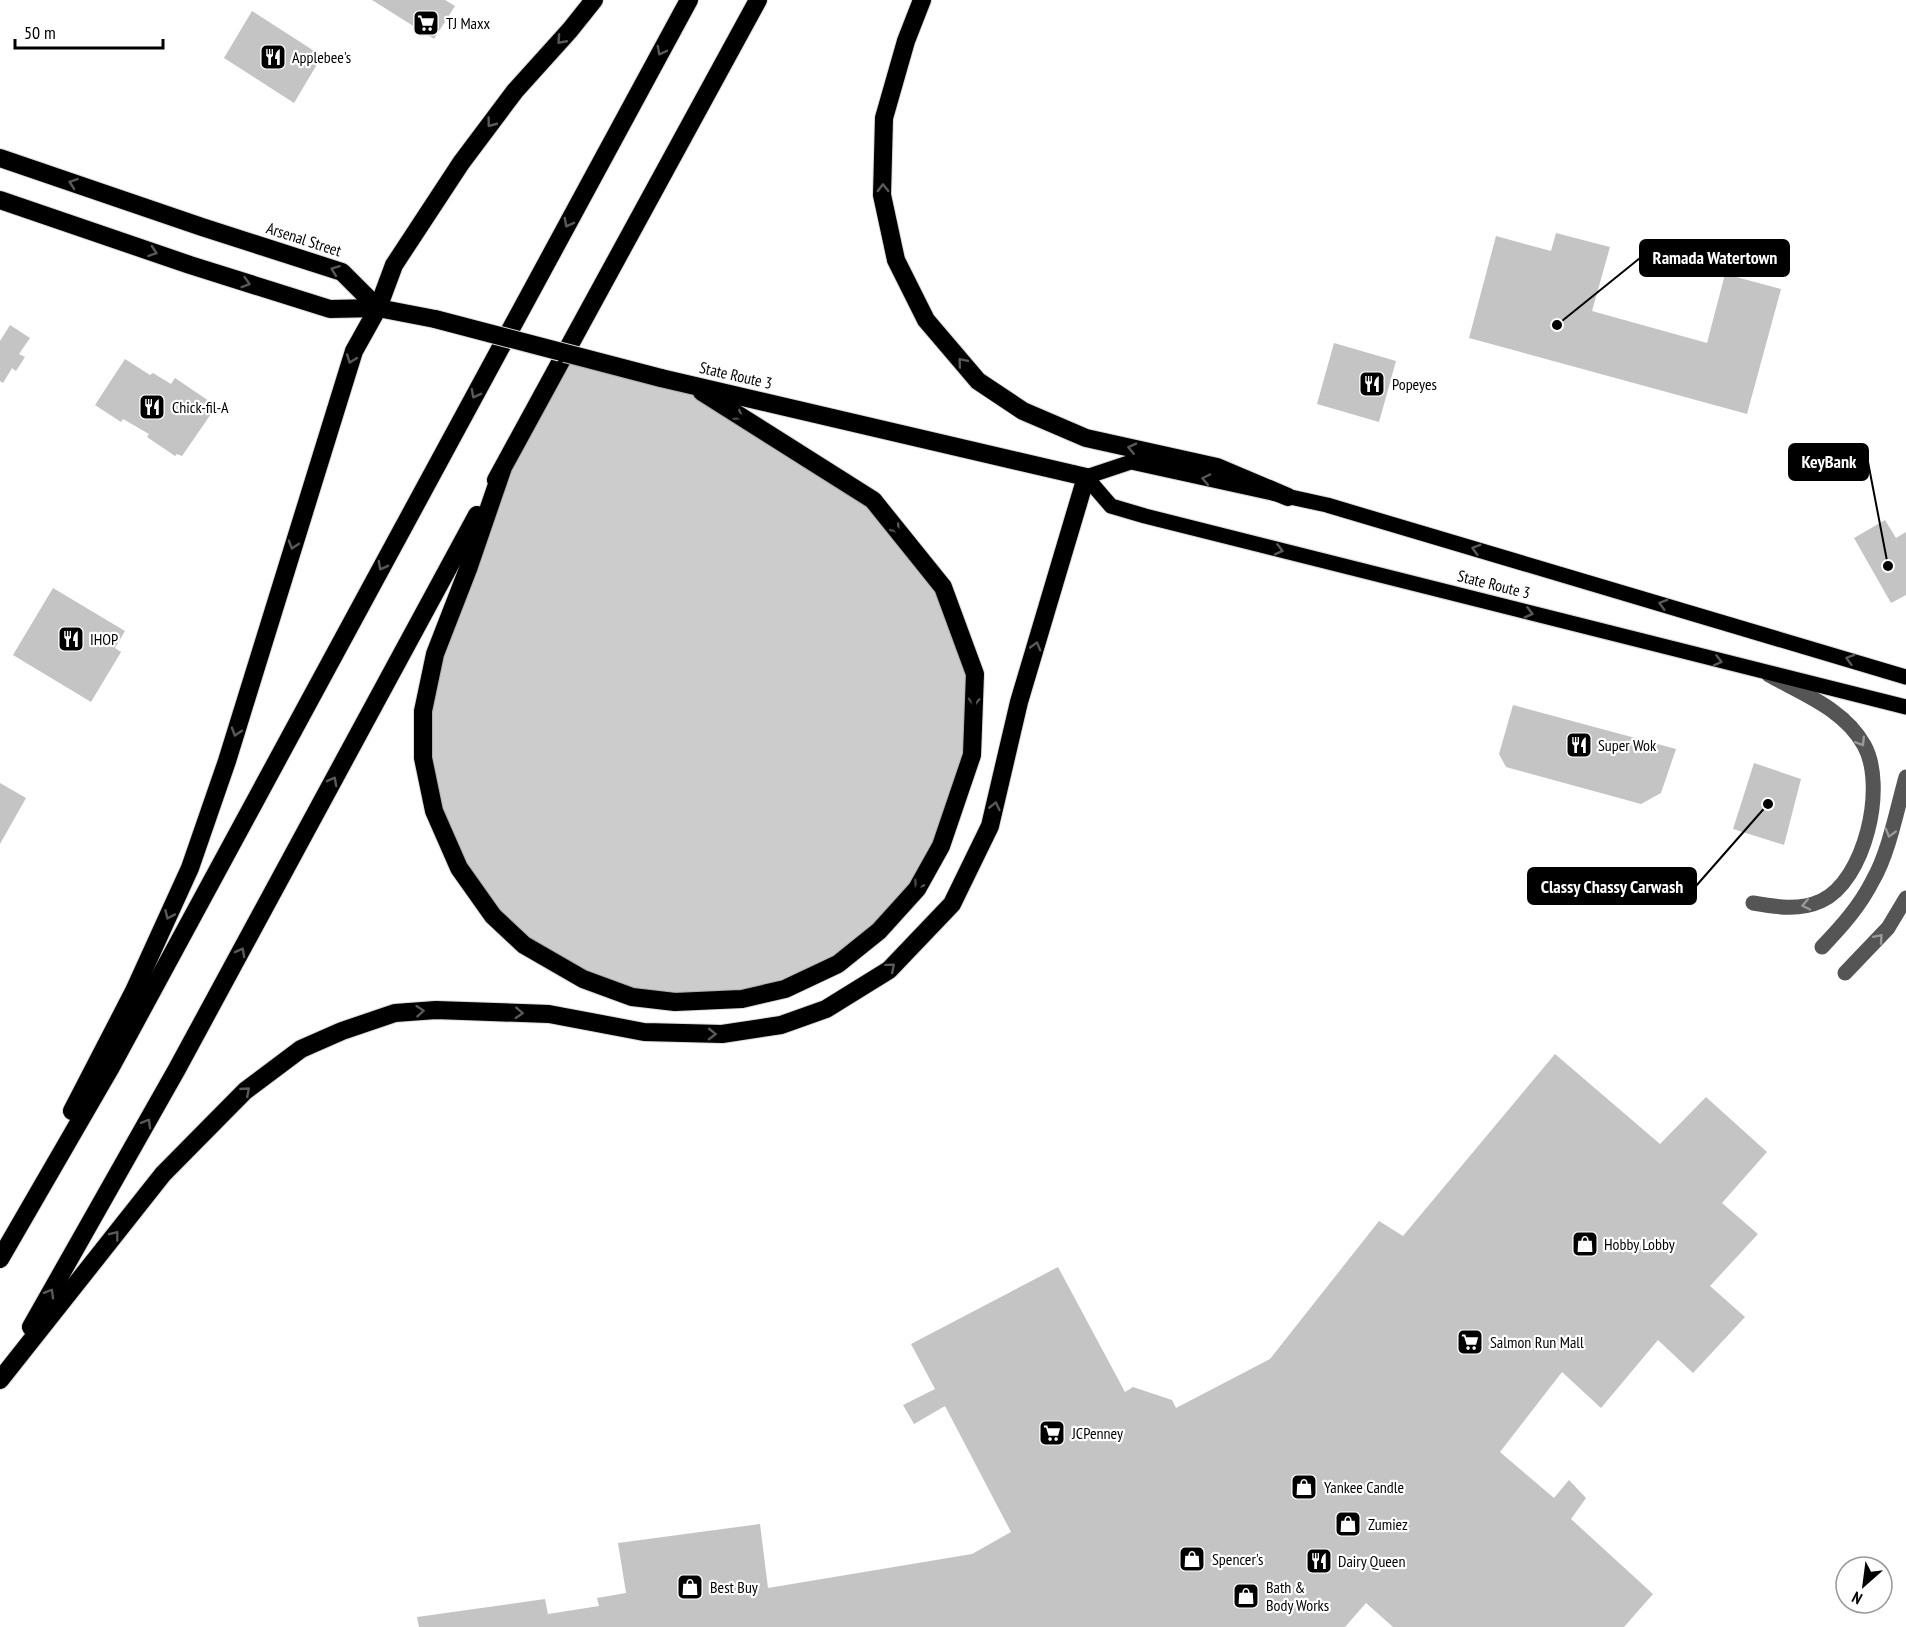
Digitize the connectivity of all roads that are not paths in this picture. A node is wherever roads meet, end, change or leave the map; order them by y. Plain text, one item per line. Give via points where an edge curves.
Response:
1 (594, 0) edge
2 (689, 0) edge
3 (758, 0) edge
4 (922, 0) edge
5 (0, 158) edge
6 (0, 200) edge
7 (378, 308) junction
8 (690, 385) junction
9 (502, 470) junction
10 (1086, 477) junction
11 (1288, 497) junction
12 (1764, 672) junction
13 (1906, 677) edge
14 (1906, 707) edge
15 (1906, 777) edge
16 (1906, 898) edge
17 (1753, 903) dead end
18 (1822, 947) dead end
19 (1845, 973) dead end
20 (0, 1251) edge
21 (0, 1259) edge
22 (0, 1380) edge

1 -> 7 highway via 515,91 461,163 394,265
2 -> 21 highway via 111,1067
3 - 9 highway
11 -> 4 highway via 1216,467 1086,438 1023,411 978,381 926,320 896,260 882,195 884,118
7 -> 5 highway, Arsenal Street via 342,272
6 -> 7 highway via 330,309
7 - 8 highway, State Route 3, bridge
7 -> 20 highway via 348,368 227,761 190,868 134,991
8 -> 9 highway via 873,500 944,587 975,674 972,755 941,846 917,889 879,932 838,964 785,989 742,999 675,1002 632,997 583,979 524,945 493,916 459,868 434,811 423,758 423,711 435,654
8 - 10 highway, State Route 3
22 -> 9 highway via 177,1069
11 -> 10 main road, State Route 3 via 1131,462
10 -> 12 main road, State Route 3 via 1111,506 1145,516
22 -> 10 highway via 163,1174 245,1091 301,1049 395,1014 436,1010 549,1014 644,1032 722,1034 781,1025 826,1009 890,970 952,904 990,826 1019,702
13 -> 11 main road, State Route 3 via 1337,508
12 - 14 main road, State Route 3
12 -> 17 street via 1836,712 1855,732 1870,759 1874,793 1859,855 1850,875 1834,893 1805,907
15 -> 18 street via 1875,878 1859,904
19 -> 16 street via 1888,928

